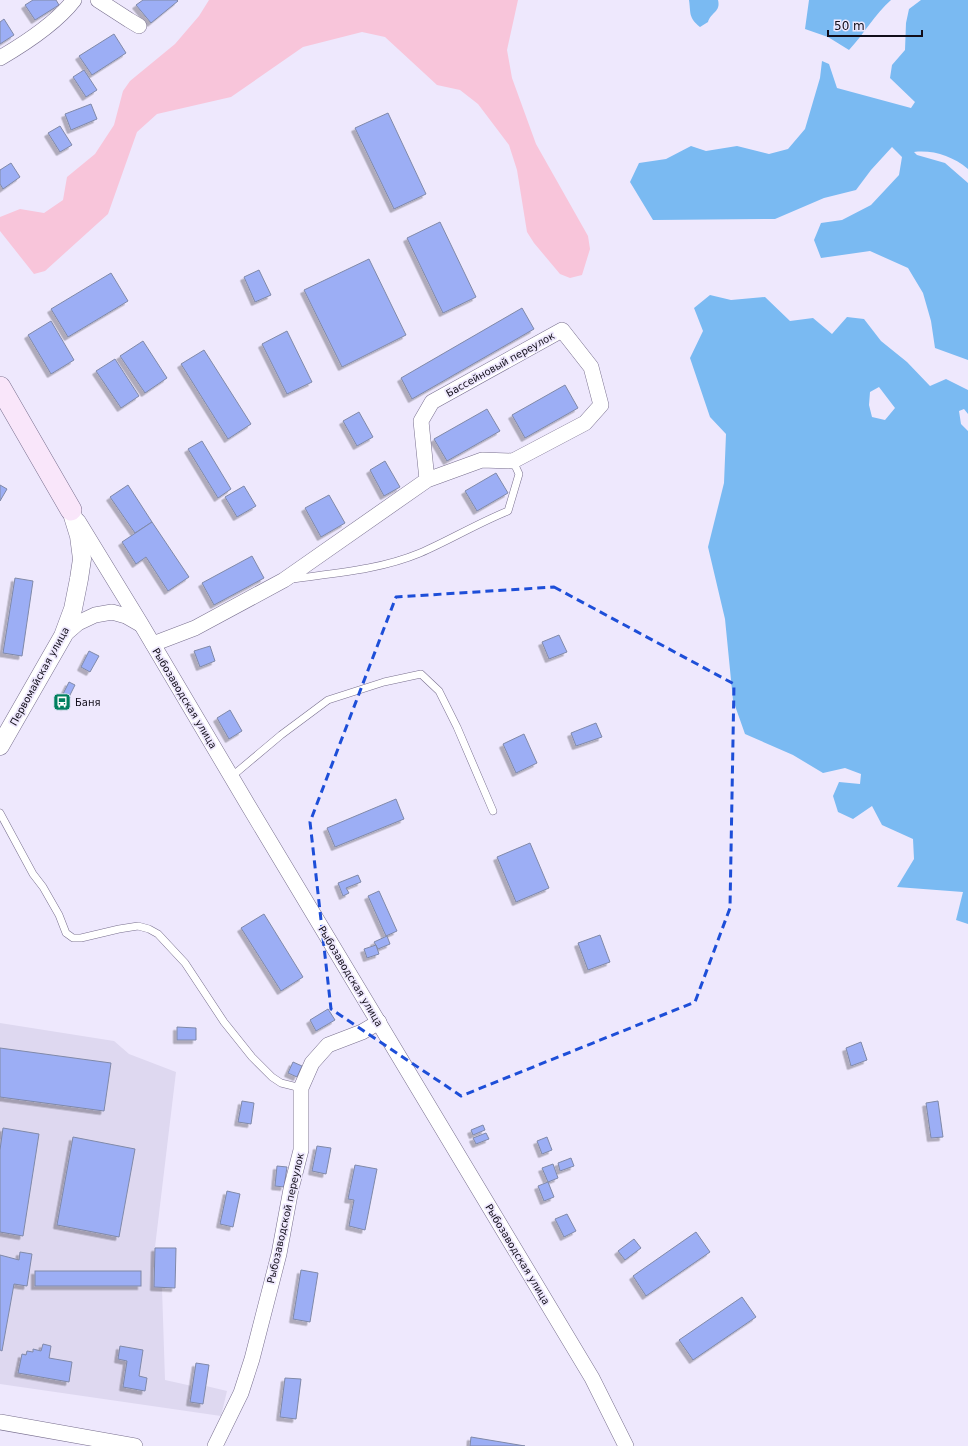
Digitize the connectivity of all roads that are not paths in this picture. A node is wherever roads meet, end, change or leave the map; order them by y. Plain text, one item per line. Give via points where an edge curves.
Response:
1 (74, 0) edge
2 (98, 0) edge
3 (139, 26) dead end
4 (0, 58) edge
5 (0, 387) edge
6 (513, 461) junction
7 (427, 480) junction
8 (71, 510) junction
9 (284, 580) junction
10 (141, 624) junction
11 (63, 636) junction
12 (153, 644) junction
13 (0, 746) edge
14 (232, 777) junction
15 (493, 811) dead end
16 (0, 813) edge
17 (379, 1022) junction
18 (301, 1088) junction
19 (0, 1422) edge
20 (136, 1446) edge
21 (215, 1446) edge
22 (626, 1446) edge

1 - 4 street via 46,27
2 - 3 street
5 - 8 main road
6 - 7 street, Бассейновый переулок via 482,460
6 - 7 street, Бассейновый переулок via 585,424 601,405 591,367 562,330 432,402 421,421
6 - 9 lane via 519,474 508,511 419,553 381,566
7 - 9 street, Бассейновый переулок
8 - 10 street, Рыбозаводская улица
8 - 11 street, Первомайская улица via 79,536 82,559 74,609
9 - 12 street, Бассейновый переулок via 195,628
10 - 11 street via 112,612 95,615 78,623
10 - 12 street, Рыбозаводская улица
11 - 13 street, Первомайская улица
12 - 14 street, Рыбозаводская улица
14 - 15 lane via 281,735 328,700 384,682 421,674 439,691
14 - 17 street, Рыбозаводская улица
16 - 18 lane via 59,915 66,933 73,938 81,938 138,926 158,934 185,963 224,1022 252,1057 280,1083
17 - 18 street, Рыбозаводской переулок via 362,1032 328,1045 312,1063
17 - 22 street, Рыбозаводская улица via 592,1378
18 - 21 street, Рыбозаводской переулок via 301,1150 279,1254 241,1393
19 - 20 street

